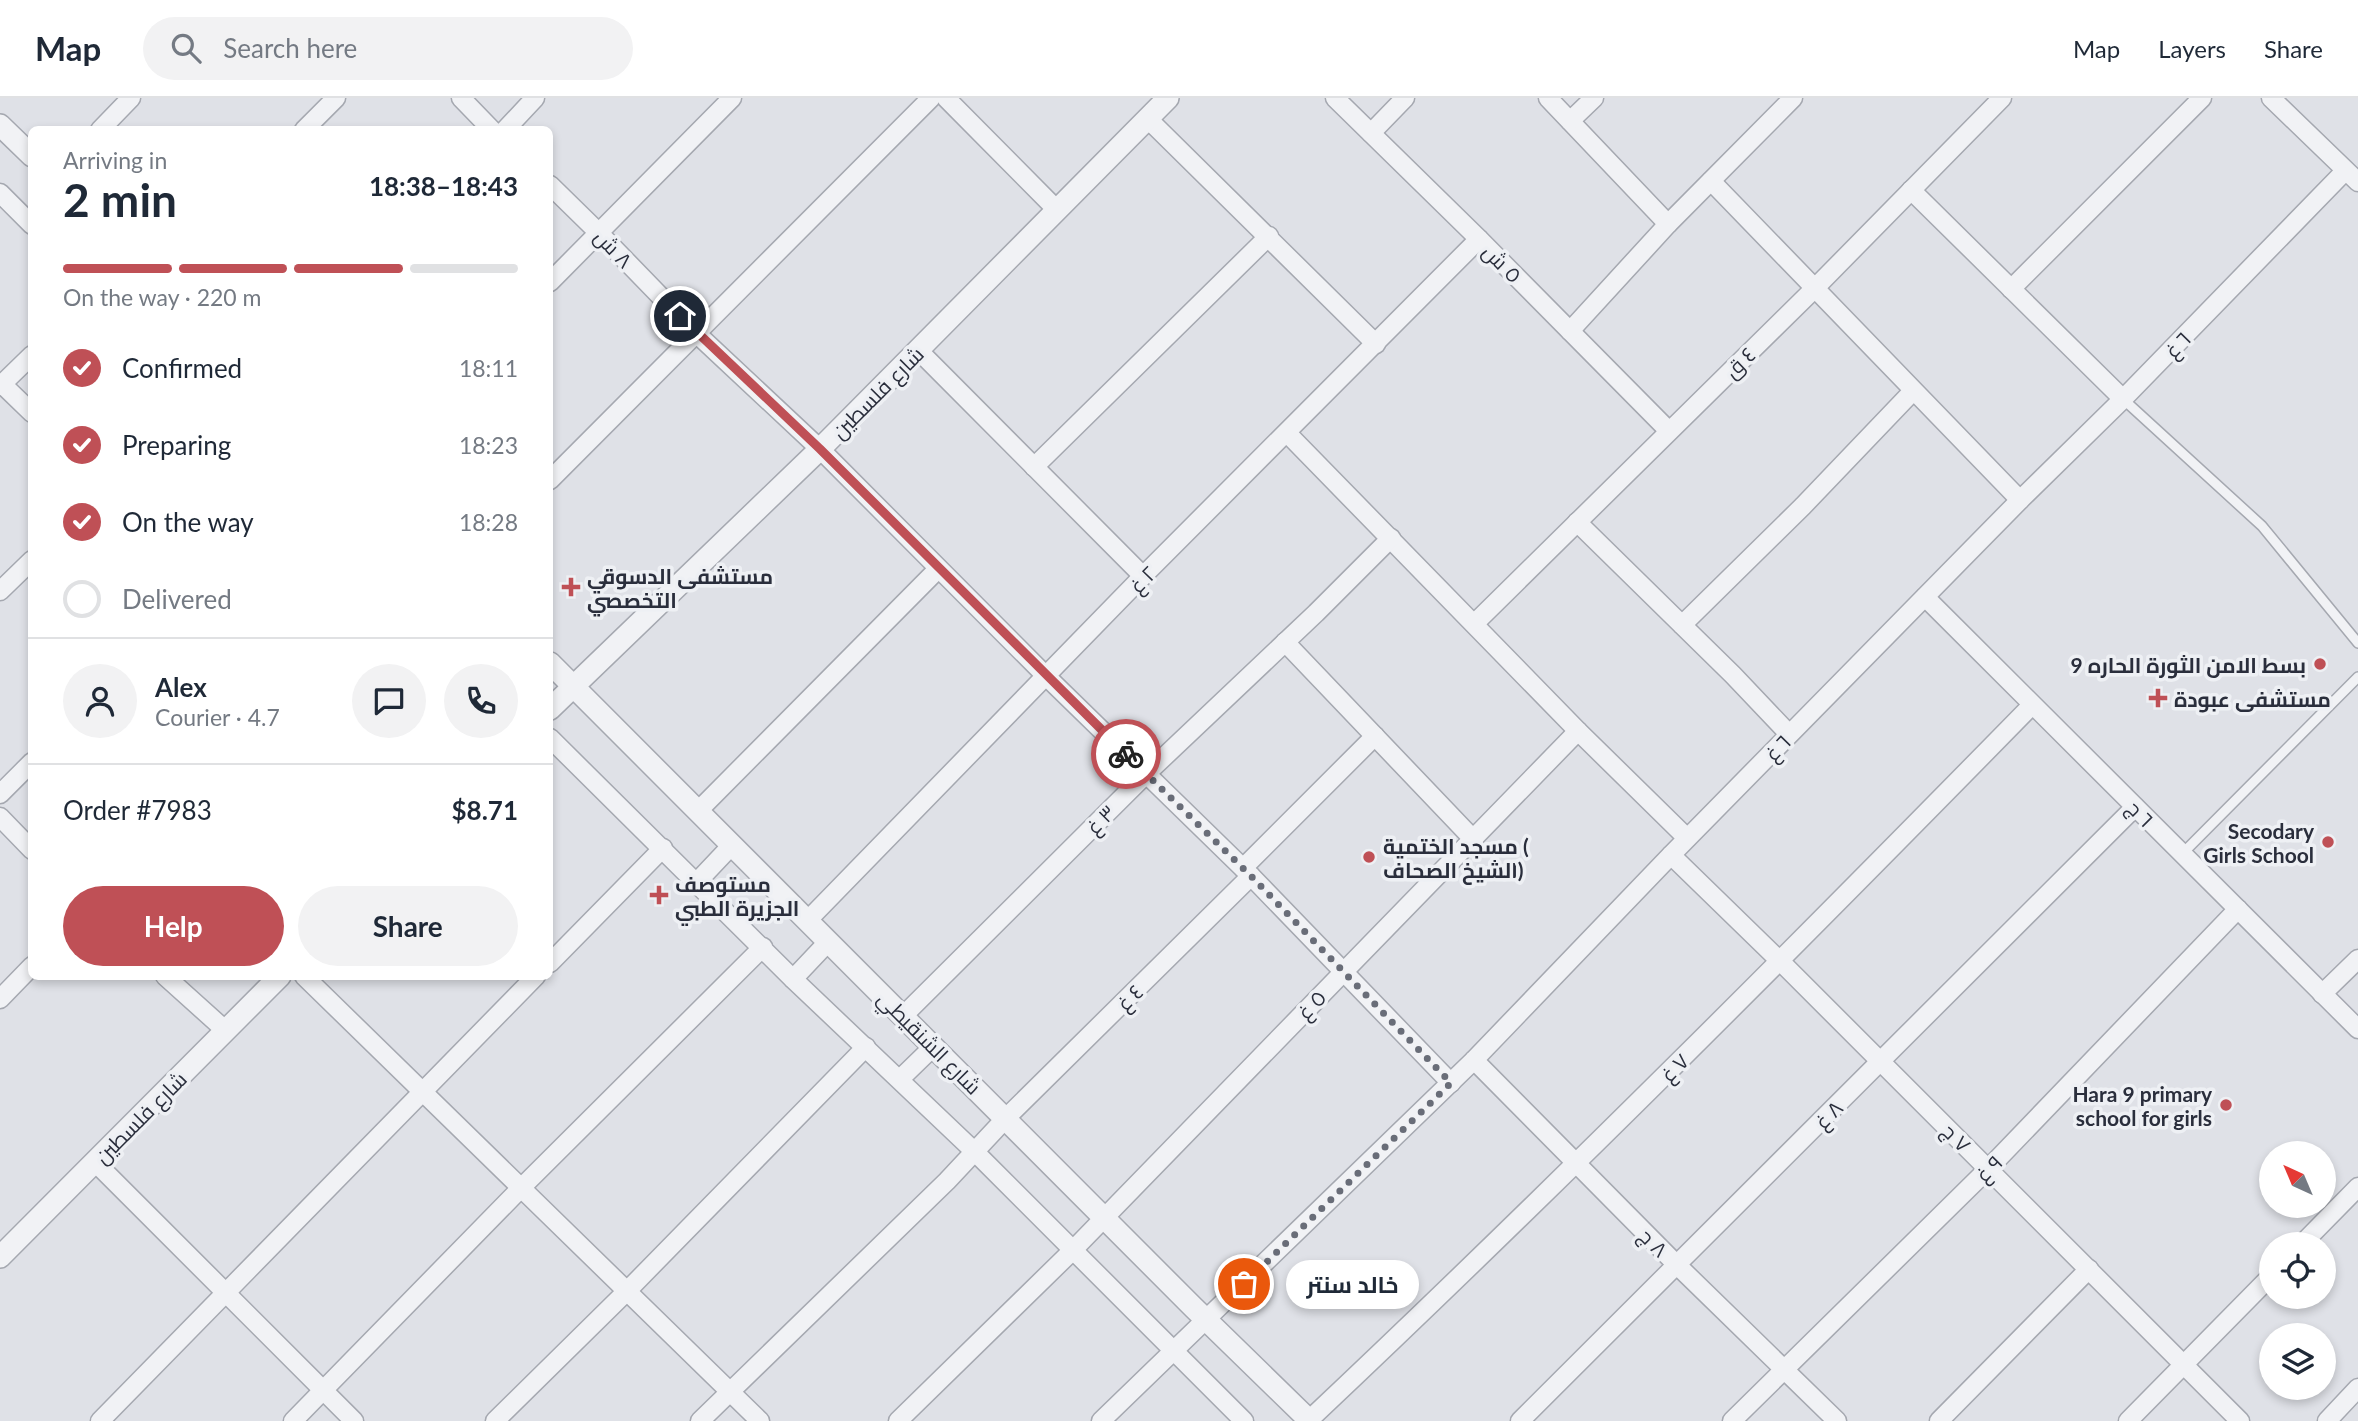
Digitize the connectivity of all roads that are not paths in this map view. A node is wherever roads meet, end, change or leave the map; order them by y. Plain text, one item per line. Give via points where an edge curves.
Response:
1 (131, 98) edge
2 (336, 98) edge
3 (461, 98) edge
4 (535, 98) edge
5 (732, 98) edge
6 (931, 98) edge
7 (946, 98) edge
8 (1335, 98) edge
9 (1405, 98) edge
10 (1548, 98) edge
11 (1594, 98) edge
12 (1793, 98) edge
13 (2002, 98) edge
14 (2202, 98) edge
15 (2271, 98) edge
16 (1157, 105) edge
17 (1570, 121) junction
18 (0, 125) edge
19 (104, 126) edge
20 (308, 126) edge
21 (488, 126) edge
22 (509, 126) edge
23 (1371, 133) junction
24 (28, 152) edge
25 (2352, 176) edge
26 (1711, 181) junction
27 (553, 188) edge
28 (1911, 190) junction
29 (1, 195) edge
30 (1057, 210) junction
31 (28, 221) edge
32 (1668, 224) junction
33 (598, 232) junction
34 (1269, 236) junction
35 (1479, 239) junction
36 (553, 279) edge
37 (1815, 288) junction
38 (2011, 289) junction
39 (1570, 331) junction
40 (696, 333) junction
41 (1376, 344) junction
42 (918, 350) junction
43 (28, 359) edge
44 (1, 385) edge
45 (1913, 391) junction
46 (2123, 399) junction
47 (28, 409) edge
48 (1669, 431) junction
49 (1287, 433) junction
50 (820, 449) junction
51 (1034, 467) junction
52 (553, 477) edge
53 (2020, 500) junction
54 (1577, 522) junction
55 (1391, 538) junction
56 (28, 564) edge
57 (939, 569) junction
58 (1143, 576) junction
59 (0, 591) edge
60 (1925, 597) junction
61 (1475, 624) junction
62 (1682, 625) junction
63 (1285, 642) junction
64 (2358, 643) edge
65 (553, 666) edge
66 (1047, 677) junction
67 (2358, 677) edge
68 (573, 686) junction
69 (2032, 705) junction
70 (553, 706) edge
71 (1578, 731) junction
72 (1789, 734) junction
73 (1375, 736) junction
74 (553, 741) edge
75 (28, 766) edge
76 (1146, 774) junction
77 (0, 794) edge
78 (2135, 807) junction
79 (699, 810) junction
80 (0, 817) edge
81 (1687, 838) junction
82 (1474, 840) junction
83 (732, 845) junction
84 (28, 846) edge
85 (663, 848) junction
86 (2182, 854) junction
87 (1671, 855) junction
88 (1247, 872) junction
89 (697, 882) junction
90 (2238, 909) junction
91 (807, 921) junction
92 (828, 942) junction
93 (763, 947) junction
94 (2358, 959) edge
95 (553, 960) edge
96 (1781, 962) junction
97 (1343, 970) junction
98 (28, 971) edge
99 (793, 979) junction
100 (169, 980) edge
101 (276, 980) edge
102 (308, 980) edge
103 (532, 980) edge
104 (2322, 994) junction
105 (0, 999) edge
106 (903, 1016) junction
107 (225, 1030) junction
108 (2358, 1030) edge
109 (934, 1046) junction
110 (866, 1047) junction
111 (1474, 1060) junction
112 (1881, 1061) junction
113 (900, 1079) junction
114 (1451, 1083) junction
115 (423, 1091) junction
116 (1006, 1118) junction
117 (975, 1152) junction
118 (95, 1162) junction
119 (1576, 1164) junction
120 (1989, 1168) junction
121 (2358, 1187) edge
122 (521, 1188) junction
123 (1103, 1217) junction
124 (2314, 1232) edge
125 (1072, 1251) junction
126 (0, 1258) edge
127 (1677, 1265) junction
128 (2090, 1269) junction
129 (2259, 1288) edge
130 (627, 1291) junction
131 (227, 1292) junction
132 (1207, 1320) junction
133 (1173, 1351) junction
134 (2183, 1366) junction
135 (1783, 1369) junction
136 (2358, 1388) edge
137 (323, 1390) junction
138 (730, 1391) junction
139 (100, 1421) edge
140 (293, 1421) edge
141 (354, 1421) edge
142 (495, 1421) edge
143 (700, 1421) edge
144 (760, 1421) edge
145 (898, 1421) edge
146 (1101, 1421) edge
147 (1244, 1421) edge
148 (1309, 1421) edge
149 (1520, 1421) edge
150 (1732, 1421) edge
151 (1837, 1421) edge
152 (1939, 1421) edge
153 (2128, 1421) edge
154 (2240, 1421) edge
155 (2327, 1421) edge

1 - 19 street
2 - 20 street
3 - 21 street
4 - 22 street
5 - 33 street
6 - 40 street
7 - 30 street
8 - 23 street, ٥ ش
9 - 23 street
10 - 17 street
11 - 17 street
12 - 26 street
13 - 28 street, ٤ ق
14 - 38 street
15 - 25 street
16 - 30 street, شارع فلسطين
16 - 34 street
17 - 32 street
18 - 24 street
23 - 35 street, ٥ ش
25 - 46 street, ٦ غ
26 - 32 street
26 - 37 street
27 - 33 street, ٨ ش
28 - 37 street, ٤ ق
28 - 38 street
29 - 31 street
30 - 42 street, شارع فلسطين
32 - 39 street
33 - 36 street
33 - 40 street, ٨ ش
34 - 41 street
34 - 51 street
35 - 39 street, ٥ ش
35 - 41 street, ٢ غ
37 - 45 street
37 - 48 street, ٤ ق
38 - 46 street
39 - 48 street, ٥ ش
40 - 50 street, ٨ ش
40 - 52 street
41 - 49 street, ٢ غ
42 - 50 street, شارع فلسطين
42 - 51 street
43 - 44 street
44 - 47 street
45 - 53 street
45 - 62 street
46 - 53 street, ٦ غ
46 - 64 lane via 2262,526
48 - 54 street, ٤ ق
49 - 55 street
49 - 58 street, ٢ غ
50 - 57 street, ٨ ش
50 - 68 street, شارع فلسطين
51 - 58 street
53 - 60 street, ٦ غ
54 - 61 street, ٤ ق
54 - 62 street
55 - 61 street
55 - 63 street, ٣ غ
56 - 59 street
57 - 66 street, ٨ ش
57 - 79 street
58 - 66 street, ٢ غ
60 - 69 street, ٦ ج
60 - 72 street, ٦ غ
61 - 71 street
62 - 72 street
63 - 73 street
63 - 76 street, ٣ غ
65 - 68 street, شارع الشنقيطي
66 - 76 street, ٨ ش
66 - 91 street, ٢ غ
67 - 86 lane
68 - 70 street, شارع فلسطين
68 - 79 street, شارع الشنقيطي
69 - 78 street, ٦ ج
69 - 96 street, ٧ غ
71 - 81 street
71 - 82 street, ٥ غ
72 - 81 street, ٦ غ
73 - 82 street
73 - 88 street, ٤ غ
74 - 85 street
75 - 77 street
76 - 88 street, ٨ ش
76 - 106 street, ٣ غ
78 - 86 street, ٦ ج
78 - 112 street, ٨ غ
79 - 83 street, شارع الشنقيطي
80 - 84 street
81 - 87 street, ٦ غ
82 - 97 street, ٥ غ
83 - 89 street
83 - 91 street, شارع الشنقيطي
85 - 89 street
85 - 95 street
86 - 90 street, ٦ ج
87 - 96 street, ٧ ج
87 - 111 street, ٦ غ
88 - 97 street, ٨ ش
88 - 116 street, ٤ غ
89 - 93 street
90 - 104 street, ٦ ج
90 - 120 street, ٩ غ
91 - 92 street, شارع الشنقيطي
92 - 99 street
92 - 106 street, شارع الشنقيطي
93 - 99 street
93 - 122 street
94 - 104 street
96 - 112 street, ٧ ج
96 - 119 street, ٧ غ
97 - 114 street, ٨ ش
97 - 123 street, ٥ غ
98 - 105 street
99 - 110 street
100 - 107 street
101 - 107 street, شارع فلسطين
102 - 115 street
103 - 115 street
104 - 108 street, ٦ ج
106 - 109 street, شارع الشنقيطي
107 - 118 street, شارع فلسطين
109 - 113 street
109 - 116 street, شارع الشنقيطي
110 - 113 street
110 - 130 street
111 - 114 street, ٦ غ
111 - 119 street, ٨ ج
112 - 120 street, ٧ ج
112 - 127 street, ٨ غ
113 - 117 street
114 - 132 street, ٦ غ
115 - 122 street
115 - 131 street
116 - 117 street, ٤ غ
116 - 123 street, شارع الشنقيطي
117 - 125 street
117 - 138 street, ٤ غ
118 - 126 street, شارع فلسطين
118 - 131 street
119 - 127 street, ٨ ج
119 - 148 street, ٧ غ
120 - 128 street, ٧ ج
120 - 135 street, ٩ غ
121 - 124 street
122 - 130 street
122 - 137 street
123 - 125 street, ٥ غ
123 - 132 street, شارع الشنقيطي
125 - 133 street
125 - 145 street, ٥ غ
127 - 135 street, ٨ ج
127 - 149 street, ٨ غ
128 - 134 street, ٧ ج
128 - 152 street
129 - 134 street
130 - 138 street
130 - 142 street
131 - 137 street
131 - 139 street
132 - 133 street, ٦ غ
132 - 148 street, شارع الشنقيطي
133 - 146 street, ٦ غ
133 - 147 street
134 - 153 street
134 - 154 street, ٧ ج
135 - 150 street, ٩ غ
135 - 151 street, ٨ ج
136 - 155 street
137 - 140 street
137 - 141 street
138 - 143 street, ٤ غ
138 - 144 street

